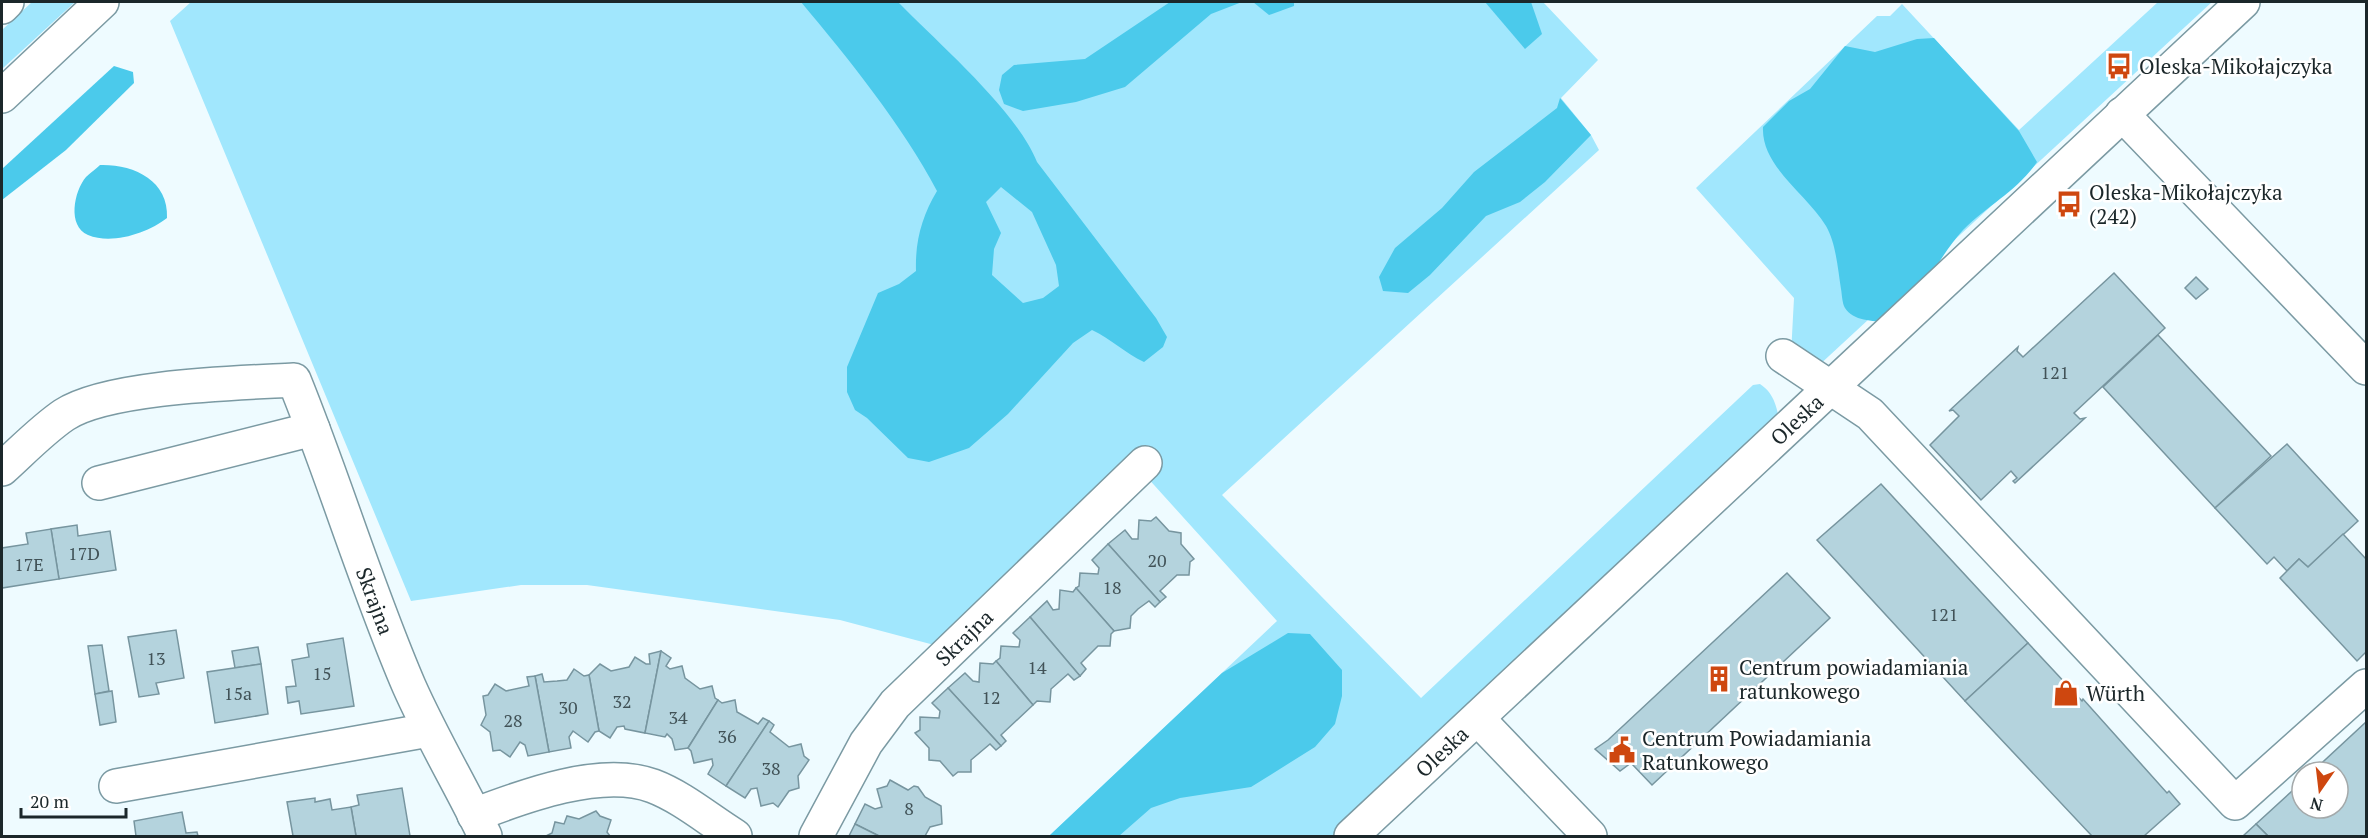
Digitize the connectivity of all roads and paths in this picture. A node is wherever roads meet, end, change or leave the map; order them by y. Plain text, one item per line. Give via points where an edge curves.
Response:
1 (7, 2) edge
2 (102, 2) edge
3 (2242, 2) edge
4 (2, 7) edge
5 (2, 96) edge
6 (2122, 114) junction
7 (1783, 356) dead end
8 (2367, 368) edge
9 (1828, 388) junction
10 (313, 429) junction
11 (1145, 463) dead end
12 (2, 469) edge
13 (99, 483) dead end
14 (2367, 686) edge
15 (1478, 719) junction
16 (429, 730) junction
17 (116, 786) dead end
18 (480, 826) edge
19 (735, 837) edge
20 (816, 837) edge
21 (1351, 837) edge
22 (1590, 837) edge

1 - 4 street
2 - 5 street
3 - 6 street, Oleska
6 - 8 street
6 - 9 street, Oleska
7 - 9 street
9 - 14 street via 1870,414 2235,803
9 - 15 street, Oleska
10 - 12 street, Skrajna via 294,380 153,391 94,402 65,414
10 - 13 street
10 - 16 street, Skrajna via 374,598
11 - 20 street, Skrajna via 895,704 866,743
15 - 21 street, Oleska
15 - 22 street
16 - 17 street
16 - 18 street, Skrajna
18 - 19 street, Skrajna via 514,800 602,780 628,779 673,796

